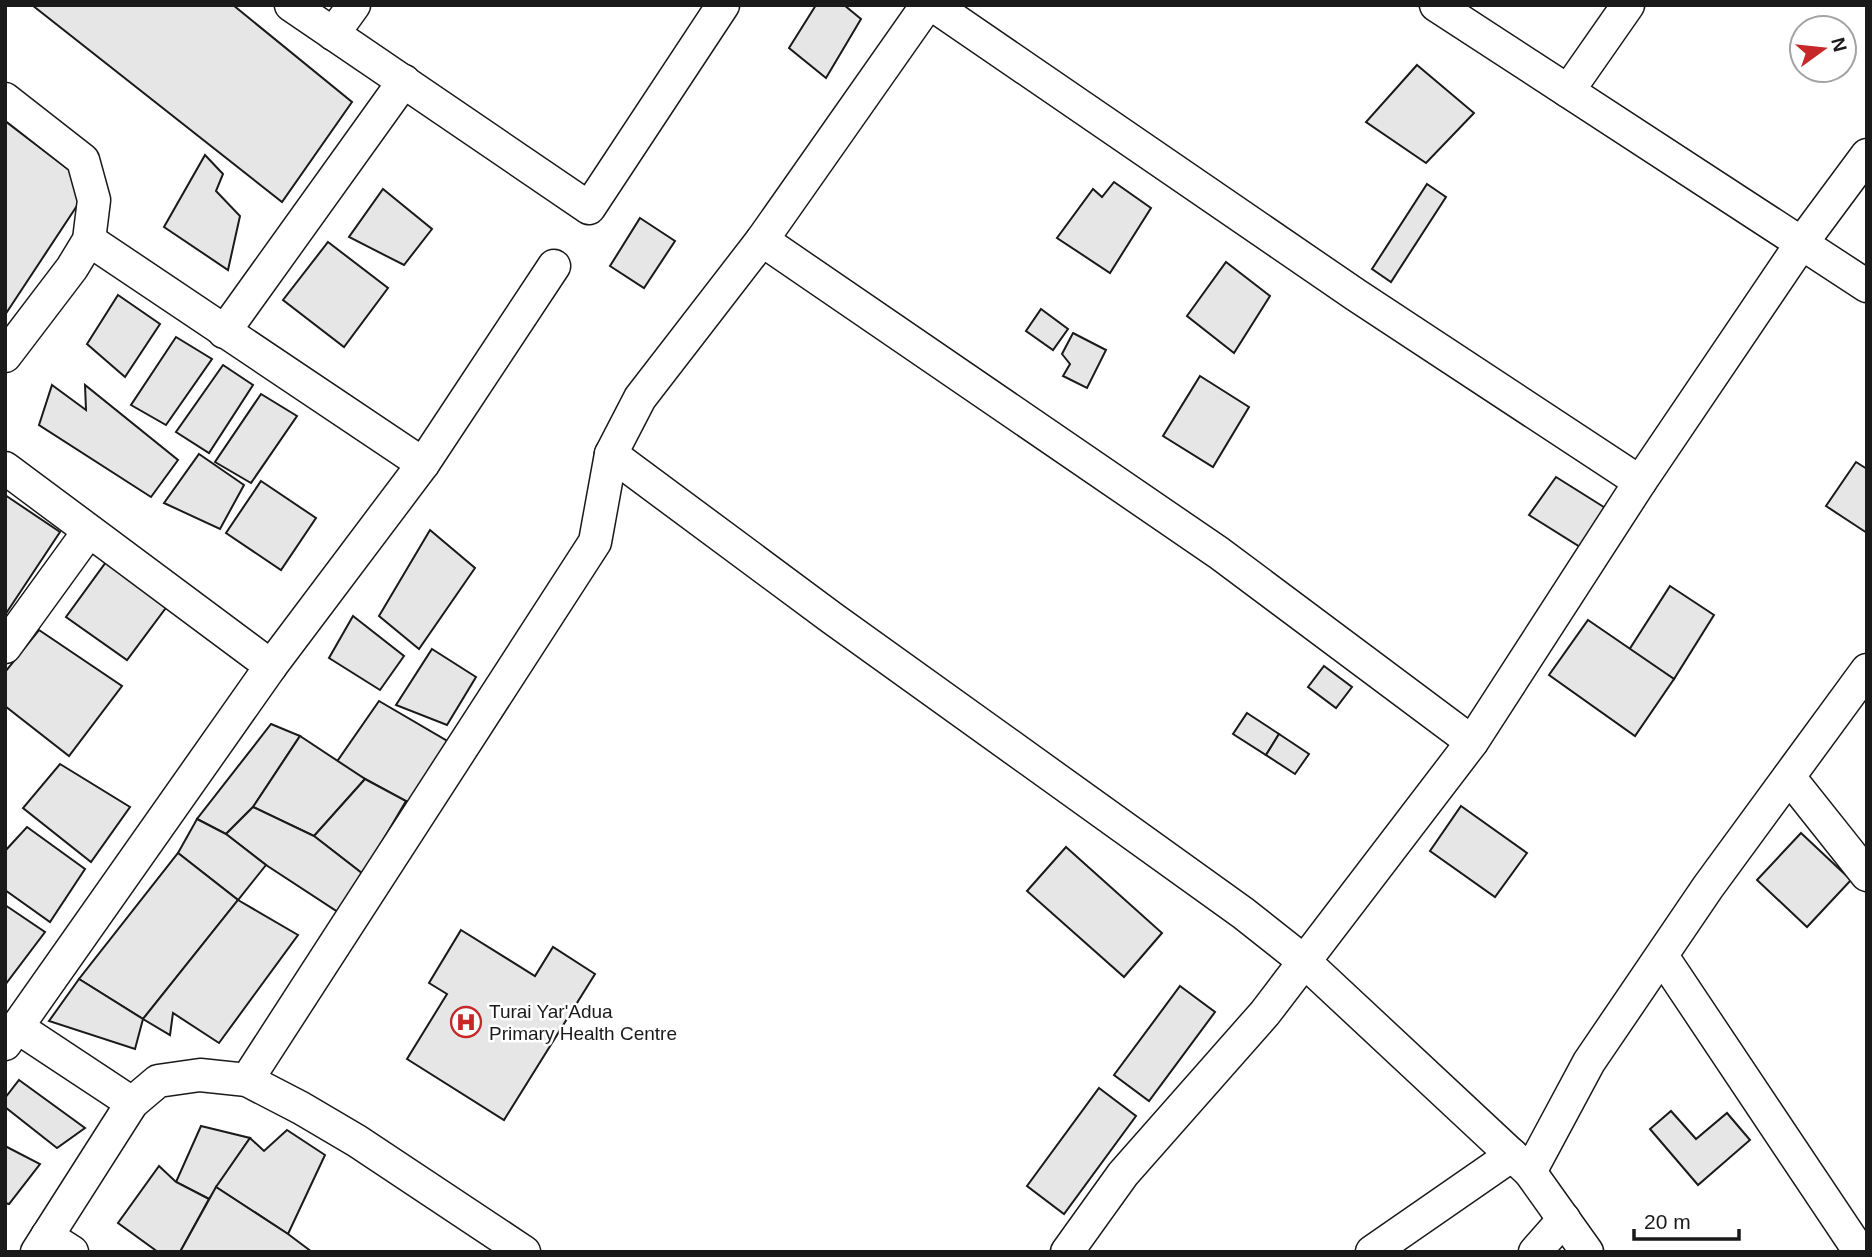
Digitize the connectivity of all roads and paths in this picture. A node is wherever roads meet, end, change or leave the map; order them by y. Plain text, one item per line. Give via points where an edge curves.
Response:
1 (291, 5) edge
2 (354, 5) edge
3 (927, 5) edge
4 (933, 5) edge
5 (1436, 5) edge
6 (1628, 5) edge
7 (718, 7) edge
8 (333, 34) junction
9 (404, 80) junction
10 (1568, 91) junction
11 (5, 99) edge
12 (1867, 155) edge
13 (89, 240) junction
14 (762, 240) junction
15 (1801, 244) junction
16 (554, 266) dead end
17 (1867, 286) edge
18 (224, 332) junction
19 (5, 356) edge
20 (611, 454) junction
21 (423, 464) junction
22 (5, 468) edge
23 (1640, 482) junction
24 (89, 531) junction
25 (5, 647) edge
26 (271, 666) junction
27 (1867, 670) edge
28 (1472, 742) junction
29 (1789, 777) junction
30 (1867, 875) edge
31 (1662, 956) junction
32 (1306, 962) junction
33 (11, 1036) edge
34 (247, 1080) junction
35 (132, 1103) junction
36 (1521, 1163) junction
37 (1564, 1219) junction
38 (52, 1247) edge
39 (524, 1252) edge
40 (1067, 1252) edge
41 (1372, 1252) edge
42 (1535, 1252) edge
43 (1587, 1252) edge
44 (1860, 1252) edge

1 - 8 street
2 - 8 street
3 - 14 street
4 - 23 street via 1356,295
5 - 10 street
6 - 10 street
7 - 9 street via 589,208
8 - 9 street
9 - 18 street
10 - 15 street
11 - 13 street via 83,160 94,200
12 - 15 street
13 - 18 street
13 - 19 street
14 - 20 street via 669,356 640,398
14 - 28 street via 1219,553
15 - 17 street
15 - 23 street
16 - 21 street
18 - 21 street
20 - 32 street
20 - 34 street via 595,542
21 - 26 street
22 - 24 street
23 - 28 street
24 - 25 street
24 - 26 street
26 - 33 street
27 - 29 street
28 - 32 street
29 - 30 street
29 - 31 street
31 - 36 street
31 - 44 street
32 - 36 street
32 - 40 street via 1123,1174
33 - 35 street
34 - 35 street via 200,1075 158,1081
34 - 39 street via 357,1141
35 - 38 street
36 - 37 street
36 - 41 street
37 - 42 street
37 - 43 street

